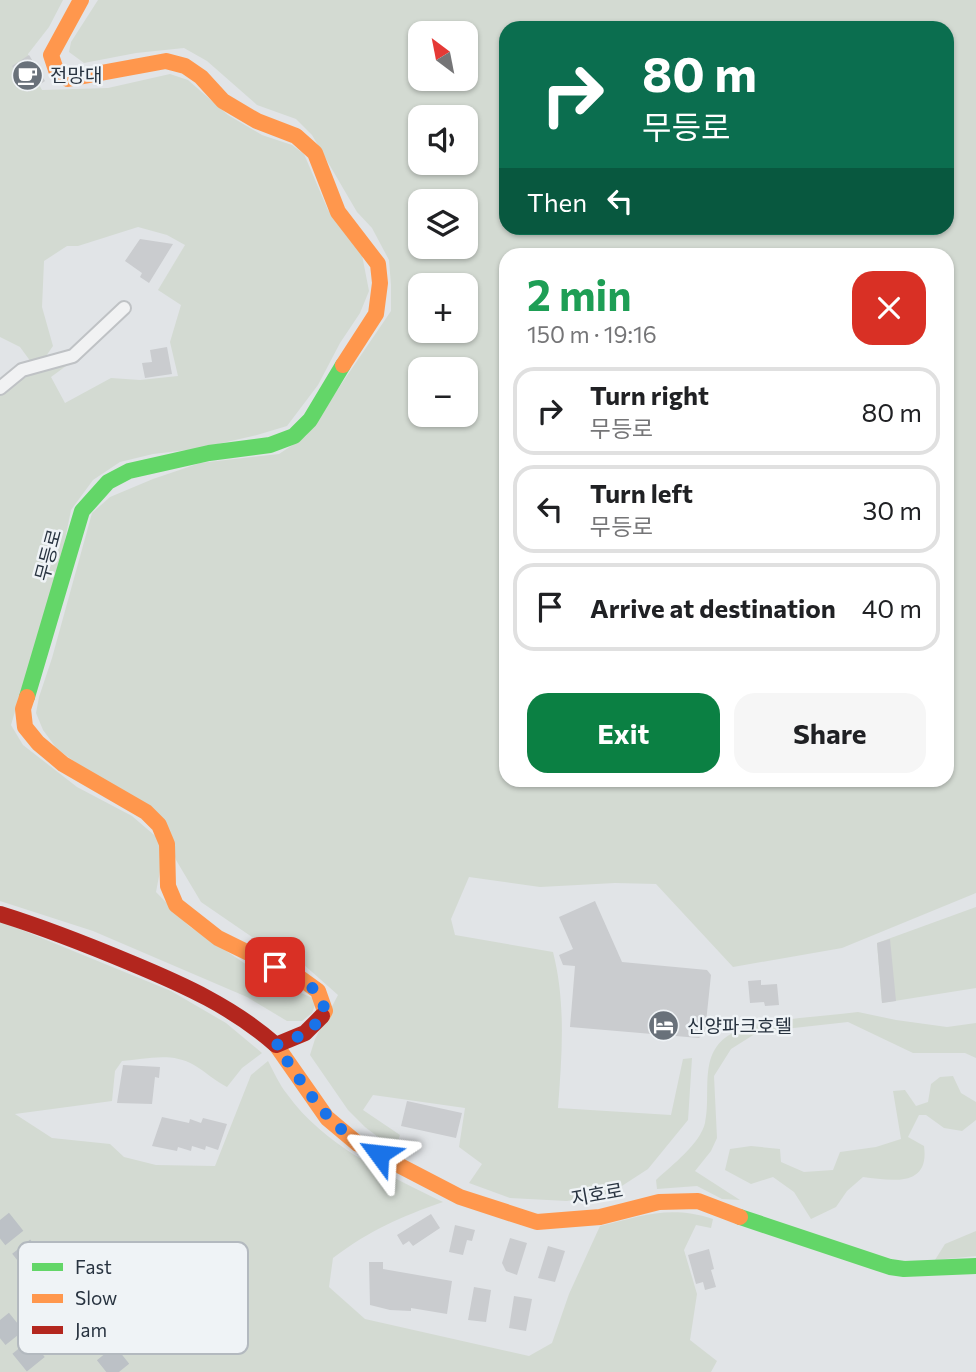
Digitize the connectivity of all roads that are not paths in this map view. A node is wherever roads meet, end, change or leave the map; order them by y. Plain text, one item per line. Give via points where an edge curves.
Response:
1 (81, 0) edge
2 (124, 308) dead end
3 (0, 388) edge
4 (0, 914) edge
5 (276, 1045) junction
6 (976, 1266) edge

1 - 5 main road, 무등로 via 51,55 56,70 68,79 166,61 185,65 223,101 296,136 315,153 338,212 378,264 376,314 310,420 294,436 270,445 129,471 108,482 82,511 23,709 26,727 38,743 159,825 167,844 168,886 176,905 218,938 318,991 325,1011 318,1023 300,1037
2 - 3 street via 73,356 22,370
4 - 5 main road via 54,931 193,989 258,1028
5 - 6 main road, 지호로 via 327,1118 358,1144 460,1197 507,1214 557,1222 659,1202 698,1201 890,1267

